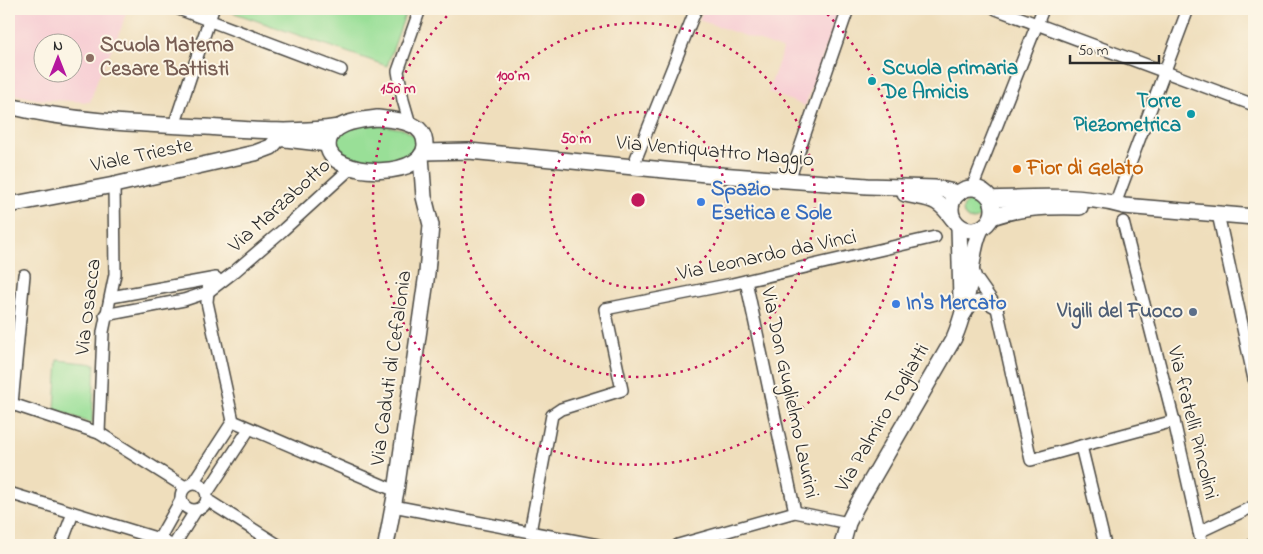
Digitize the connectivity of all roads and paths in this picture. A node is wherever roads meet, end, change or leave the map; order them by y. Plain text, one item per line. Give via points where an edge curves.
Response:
1 (179, 9) edge
2 (213, 9) edge
3 (420, 9) edge
4 (696, 9) edge
5 (848, 9) edge
6 (996, 9) edge
7 (1043, 9) edge
8 (1188, 9) edge
9 (208, 20) junction
10 (1037, 24) junction
11 (341, 70) dead end
12 (1164, 71) junction
13 (1254, 105) edge
14 (9, 106) edge
15 (174, 126) junction
16 (339, 126) junction
17 (415, 128) junction
18 (256, 131) junction
19 (279, 138) junction
20 (328, 144) junction
21 (469, 151) junction
22 (423, 154) junction
23 (633, 166) junction
24 (351, 168) junction
25 (394, 170) junction
26 (789, 180) junction
27 (114, 184) junction
28 (867, 186) junction
29 (966, 191) junction
30 (424, 196) junction
31 (991, 199) junction
32 (9, 205) edge
33 (1120, 205) junction
34 (1218, 214) junction
35 (992, 217) junction
36 (1254, 217) edge
37 (1123, 222) dead end
38 (956, 223) junction
39 (981, 229) junction
40 (935, 237) dead end
41 (972, 267) junction
42 (24, 275) dead end
43 (746, 281) junction
44 (208, 286) junction
45 (111, 297) junction
46 (997, 308) junction
47 (105, 315) junction
48 (961, 319) junction
49 (1254, 378) edge
50 (10, 403) edge
51 (233, 421) junction
52 (1174, 421) junction
53 (250, 429) junction
54 (99, 433) junction
55 (1081, 446) junction
56 (189, 485) junction
57 (9, 493) edge
58 (207, 497) junction
59 (395, 498) junction
60 (181, 500) junction
61 (1254, 506) edge
62 (196, 510) junction
63 (795, 512) junction
64 (73, 513) junction
65 (848, 523) junction
66 (530, 532) junction
67 (1199, 532) junction
68 (159, 539) junction
69 (691, 544) edge
70 (61, 545) edge
71 (173, 545) edge
72 (278, 545) edge
73 (386, 545) edge
74 (598, 545) edge
75 (678, 545) edge
76 (842, 545) edge
77 (1105, 545) edge
78 (1202, 545) edge

1 - 9 street
2 - 9 street
3 - 17 street via 398,71 403,100
4 - 23 street
5 - 26 street
6 - 10 street
7 - 10 street
8 - 12 street
9 - 11 street
9 - 15 street
10 - 12 street
10 - 29 street
12 - 13 street
12 - 33 street
14 - 15 main road via 98,120
15 - 18 main road
16 - 17 main road, Via Ventiquattro Maggio via 377,118
16 - 18 main road, Via Ventiquattro Maggio via 321,130
16 - 20 main road
17 - 21 main road, Via Ventiquattro Maggio via 446,145
17 - 22 main road via 424,139
18 - 19 main road
19 - 20 main road
19 - 27 main road, Viale Trieste via 271,147 255,154
20 - 24 main road via 334,160
21 - 22 main road, Via Ventiquattro Maggio
21 - 23 main road, Via Ventiquattro Maggio
22 - 25 main road, Via Ventiquattro Maggio via 407,166
22 - 30 main road, Via Caduti di Cefalonia
23 - 26 main road, Via Ventiquattro Maggio
24 - 25 main road, Via Ventiquattro Maggio
24 - 44 street, Via Marzabotto via 234,272
25 - 30 main road, Via Caduti di Cefalonia via 410,177
26 - 28 main road, Via Ventiquattro Maggio
27 - 32 main road, Viale Trieste
27 - 45 street, Via Osacca
28 - 29 main road, Via Ventiquattro Maggio
28 - 38 main road, Via Ventiquattro Maggio via 937,201
29 - 31 main road, Via Ventiquattro Maggio via 983,191
29 - 38 main road via 955,198 951,208
30 - 59 main road, Via Caduti di Cefalonia via 431,225 427,273
31 - 33 main road via 1049,196
31 - 35 main road
33 - 34 main road
33 - 35 main road via 1109,209 1043,208
34 - 36 main road
34 - 49 street
35 - 39 main road
37 - 52 street, Via fratelli Pincolini
38 - 39 main road via 969,230
38 - 48 main road, Via Palmiro Togliatti
39 - 41 main road, Via Palmiro Togliatti via 976,238
40 - 43 street, Via Leonardo da Vinci
41 - 46 street
41 - 48 main road, Via Palmiro Togliatti
42 - 50 street
43 - 63 street, Via Don Guglielmo Laurini
43 - 66 street, Via Leonardo da Vinci via 605,309 622,390 561,409 552,415
44 - 45 street, Via Marzabotto
44 - 47 street, Via Marzabotto via 184,300
44 - 51 street via 207,302
45 - 47 street, Via Osacca
46 - 48 street via 978,300
46 - 55 street via 1031,460
47 - 54 street, Via Osacca
48 - 65 main road, Via Palmiro Togliatti via 954,338
50 - 54 street
51 - 53 street
51 - 56 street
52 - 55 street
52 - 67 street, Via fratelli Pincolini
53 - 58 street
53 - 59 street
54 - 56 street
55 - 77 street
56 - 58 street via 199,485
56 - 60 street via 181,493
57 - 64 street
58 - 62 street via 203,507
58 - 72 street
59 - 66 street
59 - 73 main road, Via Caduti di Cefalonia
60 - 62 street via 185,506
60 - 68 street
61 - 67 street
62 - 71 street
63 - 65 street
63 - 69 street
64 - 68 street
64 - 70 street
65 - 76 main road, Via Palmiro Togliatti
66 - 74 street
67 - 78 street, Via fratelli Pincolini
68 - 71 street
69 - 75 street

